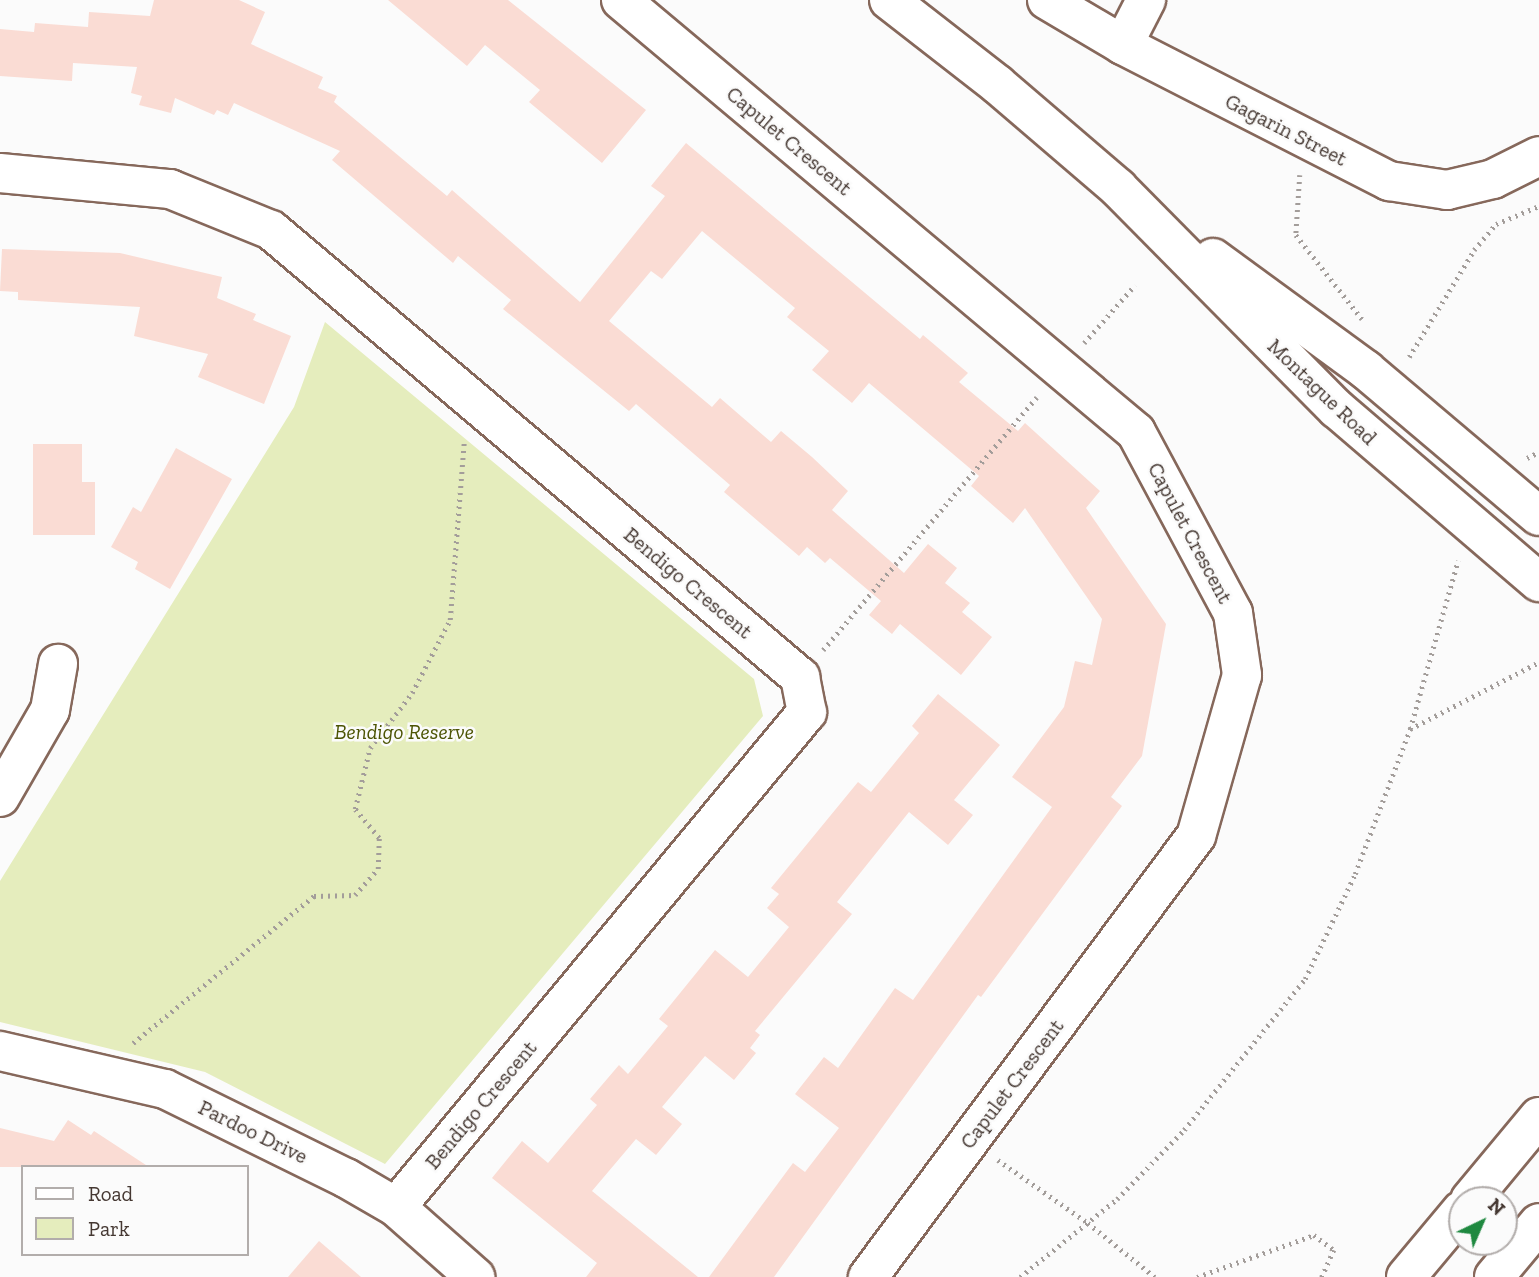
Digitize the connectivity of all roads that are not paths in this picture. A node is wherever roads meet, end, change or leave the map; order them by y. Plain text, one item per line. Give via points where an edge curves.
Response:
1 (621, 0) edge
2 (889, 0) edge
3 (1047, 0) edge
4 (1146, 0) edge
5 (1123, 46) junction
6 (1539, 156) edge
7 (0, 173) edge
8 (1118, 188) junction
9 (1539, 516) edge
10 (1539, 582) edge
11 (58, 664) dead end
12 (0, 797) edge
13 (0, 1051) edge
14 (1539, 1117) edge
15 (1482, 1186) edge
16 (396, 1207) junction
17 (1539, 1223) edge
18 (1448, 1227) edge
19 (475, 1277) edge
20 (869, 1277) edge
21 (1406, 1277) edge
22 (1494, 1277) edge

1 - 20 street, Capulet Crescent via 1136,432 1233,613 1242,674 1196,836
2 - 8 street, Montague Road
3 - 5 street, Gagarin Street
4 - 5 street
5 - 6 street, Gagarin Street via 1379,177 1430,190 1493,179
7 - 16 street, Bendigo Crescent via 170,189 271,230 800,677 807,712
8 - 9 street, Montague Road via 1366,370
8 - 10 street, Montague Road via 1336,410
11 - 12 street via 50,710
13 - 16 street, Pardoo Drive via 165,1089
14 - 15 street
16 - 19 street, Pardoo Drive
17 - 22 street
18 - 21 street

